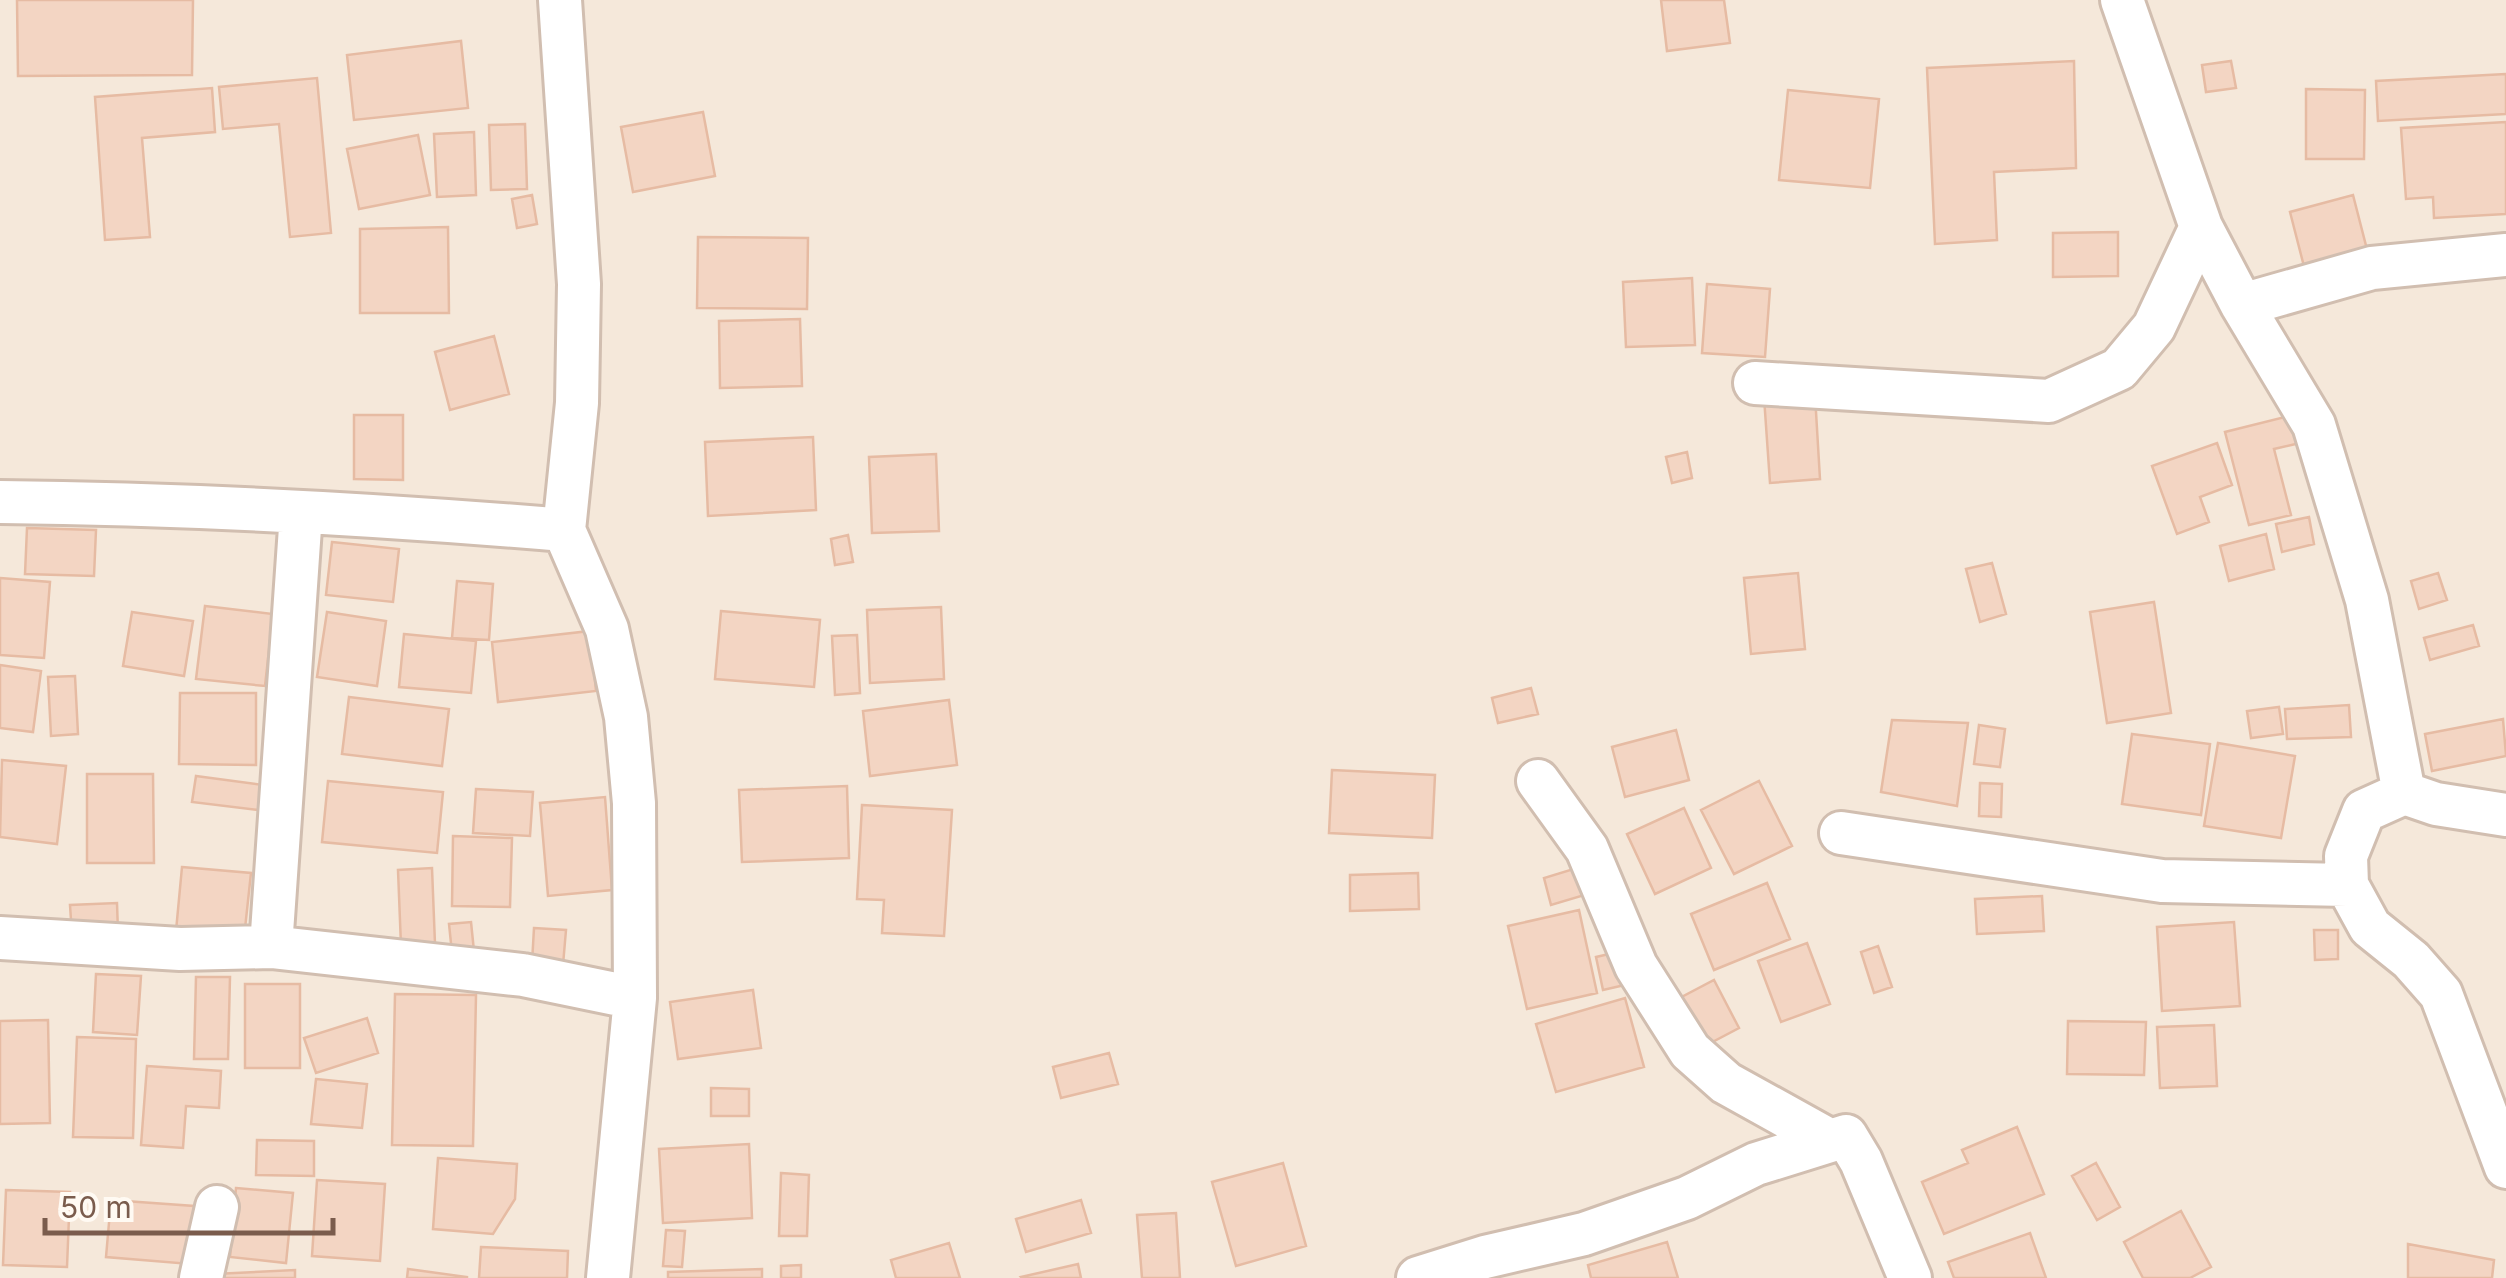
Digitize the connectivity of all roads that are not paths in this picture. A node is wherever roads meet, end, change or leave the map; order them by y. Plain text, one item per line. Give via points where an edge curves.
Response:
1 (560, 0) edge
2 (2122, 0) edge
3 (2201, 227) junction
4 (2506, 255) edge
5 (2242, 305) junction
6 (1755, 383) dead end
7 (0, 502) edge
8 (301, 514) junction
9 (564, 530) junction
10 (1538, 781) dead end
11 (2404, 793) junction
12 (2506, 815) edge
13 (1841, 832) dead end
14 (2347, 885) junction
15 (0, 938) edge
16 (270, 947) junction
17 (635, 998) junction
18 (1829, 1140) junction
19 (2506, 1166) edge
20 (217, 1207) dead end
21 (201, 1278) edge
22 (608, 1278) edge
23 (1418, 1278) edge
24 (1910, 1278) edge

1 - 9 street via 579,284 577,403
2 - 3 street
3 - 5 street
3 - 6 street via 2154,328 2120,369 2049,400
4 - 5 street via 2372,268
5 - 11 street via 2314,424 2367,600
7 - 8 street
8 - 9 street
8 - 16 street
9 - 17 street via 607,629 626,718 634,803
10 - 18 street via 1587,849 1636,966 1690,1052 1726,1083
11 - 12 street
11 - 14 street via 2364,812 2346,856
13 - 14 street via 2162,881
14 - 19 street via 2370,927 2442,994
15 - 16 street
16 - 17 street via 523,975
17 - 22 street
18 - 23 street via 1584,1234
18 - 24 street via 1846,1136
20 - 21 street

